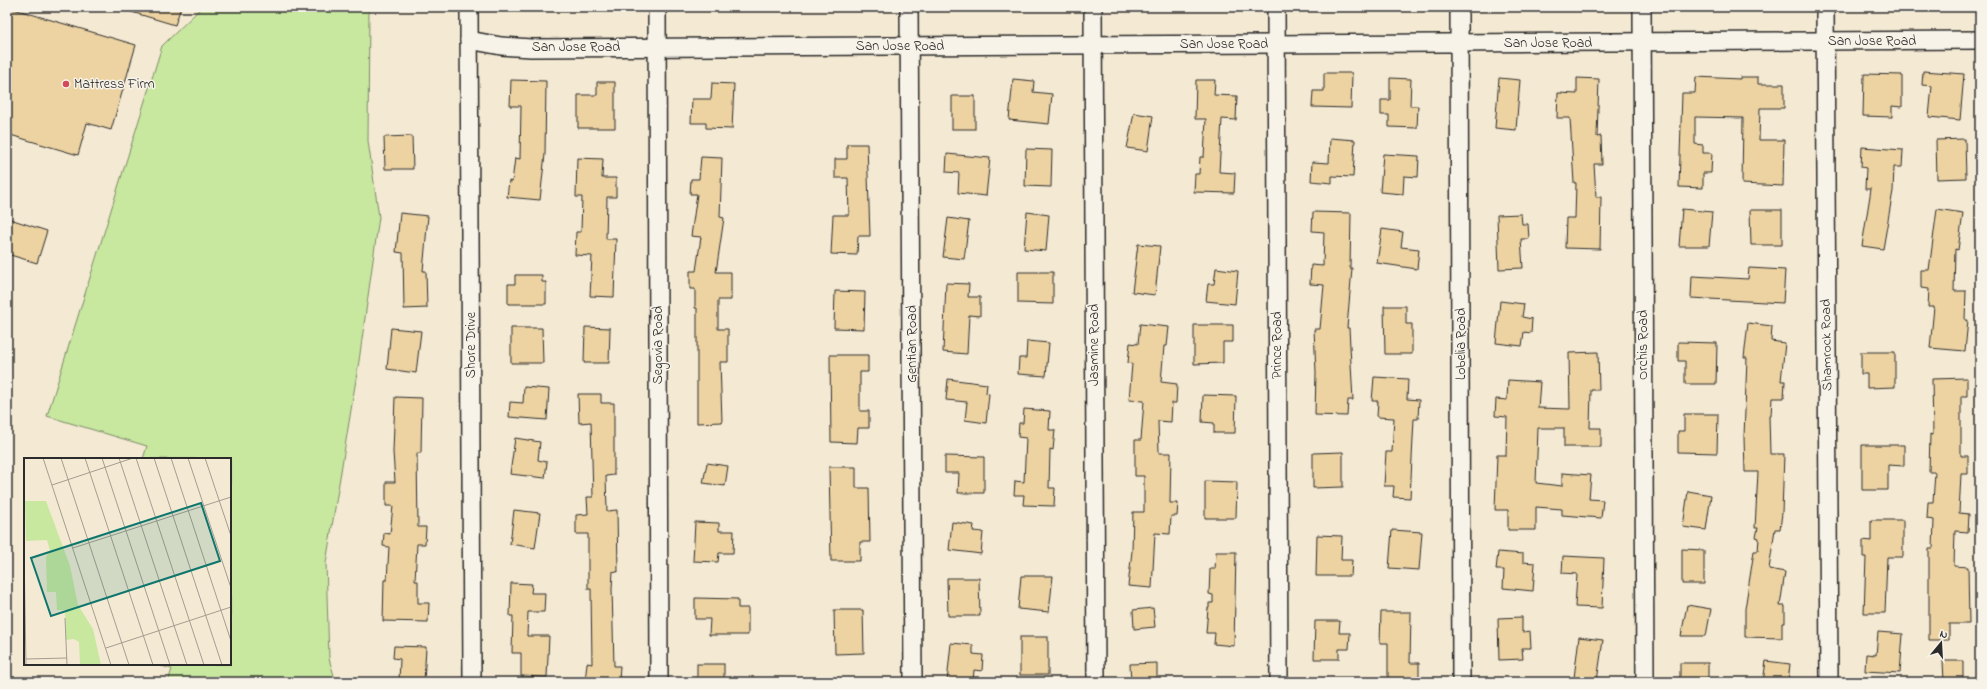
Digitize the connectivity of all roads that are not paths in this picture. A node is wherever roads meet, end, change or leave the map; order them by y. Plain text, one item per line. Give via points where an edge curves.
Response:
1 (469, 7) edge
2 (657, 7) edge
3 (909, 7) edge
4 (1093, 7) edge
5 (1276, 7) edge
6 (1459, 7) edge
7 (1642, 7) edge
8 (1825, 7) edge
9 (469, 40) junction
10 (1980, 40) edge
11 (1826, 42) junction
12 (1459, 43) junction
13 (1642, 43) junction
14 (1276, 44) junction
15 (1093, 45) junction
16 (909, 46) junction
17 (657, 47) junction
18 (472, 682) edge
19 (659, 682) edge
20 (914, 682) edge
21 (1096, 682) edge
22 (1279, 682) edge
23 (1461, 682) edge
24 (1645, 682) edge
25 (1829, 682) edge

1 - 9 street, Shore Drive
2 - 17 street, Segovia Road
3 - 16 street, Gentian Road
4 - 15 street, Jasmine Road
5 - 14 street, Prince Road
6 - 12 street, Lobelia Road
7 - 13 street, Orchis Road
8 - 11 street, Shamrock Road
9 - 17 street, San Jose Road via 531,48
9 - 18 street, Shore Drive
10 - 11 street, San Jose Road
11 - 13 street, San Jose Road
11 - 25 street, Shamrock Road
12 - 13 street, San Jose Road
12 - 14 street, San Jose Road
12 - 23 street, Lobelia Road
13 - 24 street, Orchis Road
14 - 15 street, San Jose Road
14 - 22 street, Prince Road
15 - 16 street, San Jose Road
15 - 21 street, Jasmine Road
16 - 17 street, San Jose Road
16 - 20 street, Gentian Road
17 - 19 street, Segovia Road

